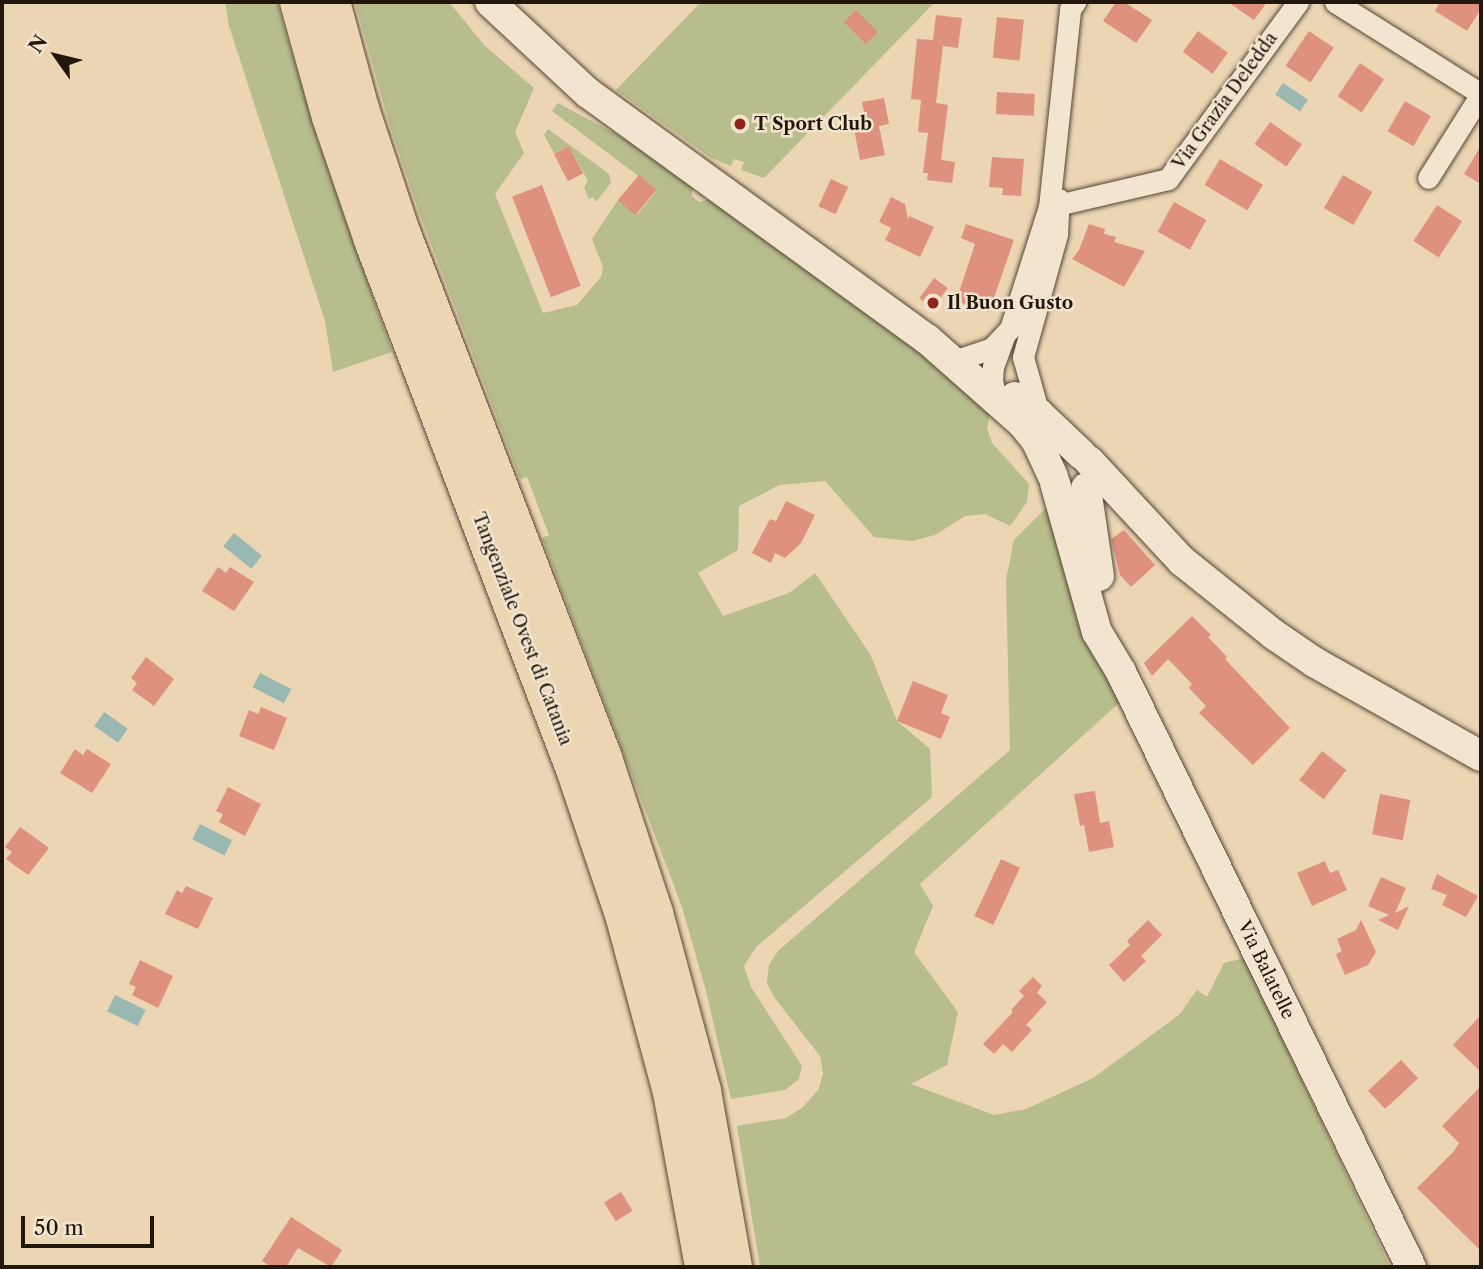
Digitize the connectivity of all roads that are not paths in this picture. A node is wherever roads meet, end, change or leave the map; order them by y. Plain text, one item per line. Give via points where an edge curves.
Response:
1 (299, 2) edge
2 (331, 2) edge
3 (490, 2) edge
4 (1298, 2) edge
5 (1335, 2) edge
6 (1068, 4) edge
7 (1481, 94) edge
8 (1428, 178) dead end
9 (1055, 206) junction
10 (1004, 337) junction
11 (1023, 357) junction
12 (981, 379) junction
13 (1039, 414) junction
14 (1086, 468) junction
15 (1054, 479) junction
16 (1103, 516) junction
17 (1165, 544) junction
18 (1121, 672) junction
19 (1481, 756) edge
20 (704, 1267) edge
21 (733, 1267) edge
22 (1411, 1267) edge

1 - 20 highway, Tangenziale Ovest di Catania via 331,117 373,240 575,769 625,918 671,1092
2 - 21 highway, Tangenziale Ovest di Catania via 401,232 603,758 654,913 702,1090
3 - 12 main road via 598,102
4 - 9 street, Via Grazia Deledda via 1168,179
5 - 7 street
6 - 9 street
7 - 8 street
9 - 10 street
9 - 11 street via 1057,234
10 - 12 street
10 - 12 street via 992,348
11 - 12 street via 1009,375
11 - 13 street
12 - 13 main road
12 - 15 main road via 1036,440
13 - 14 main road
14 - 15 main road via 1074,452 1061,456 1055,463
14 - 16 main road
14 - 17 main road
15 - 18 main road via 1097,632
16 - 17 main road
16 - 18 main road via 1106,615
17 - 19 main road via 1241,610 1314,662
18 - 22 main road, Via Balatelle

